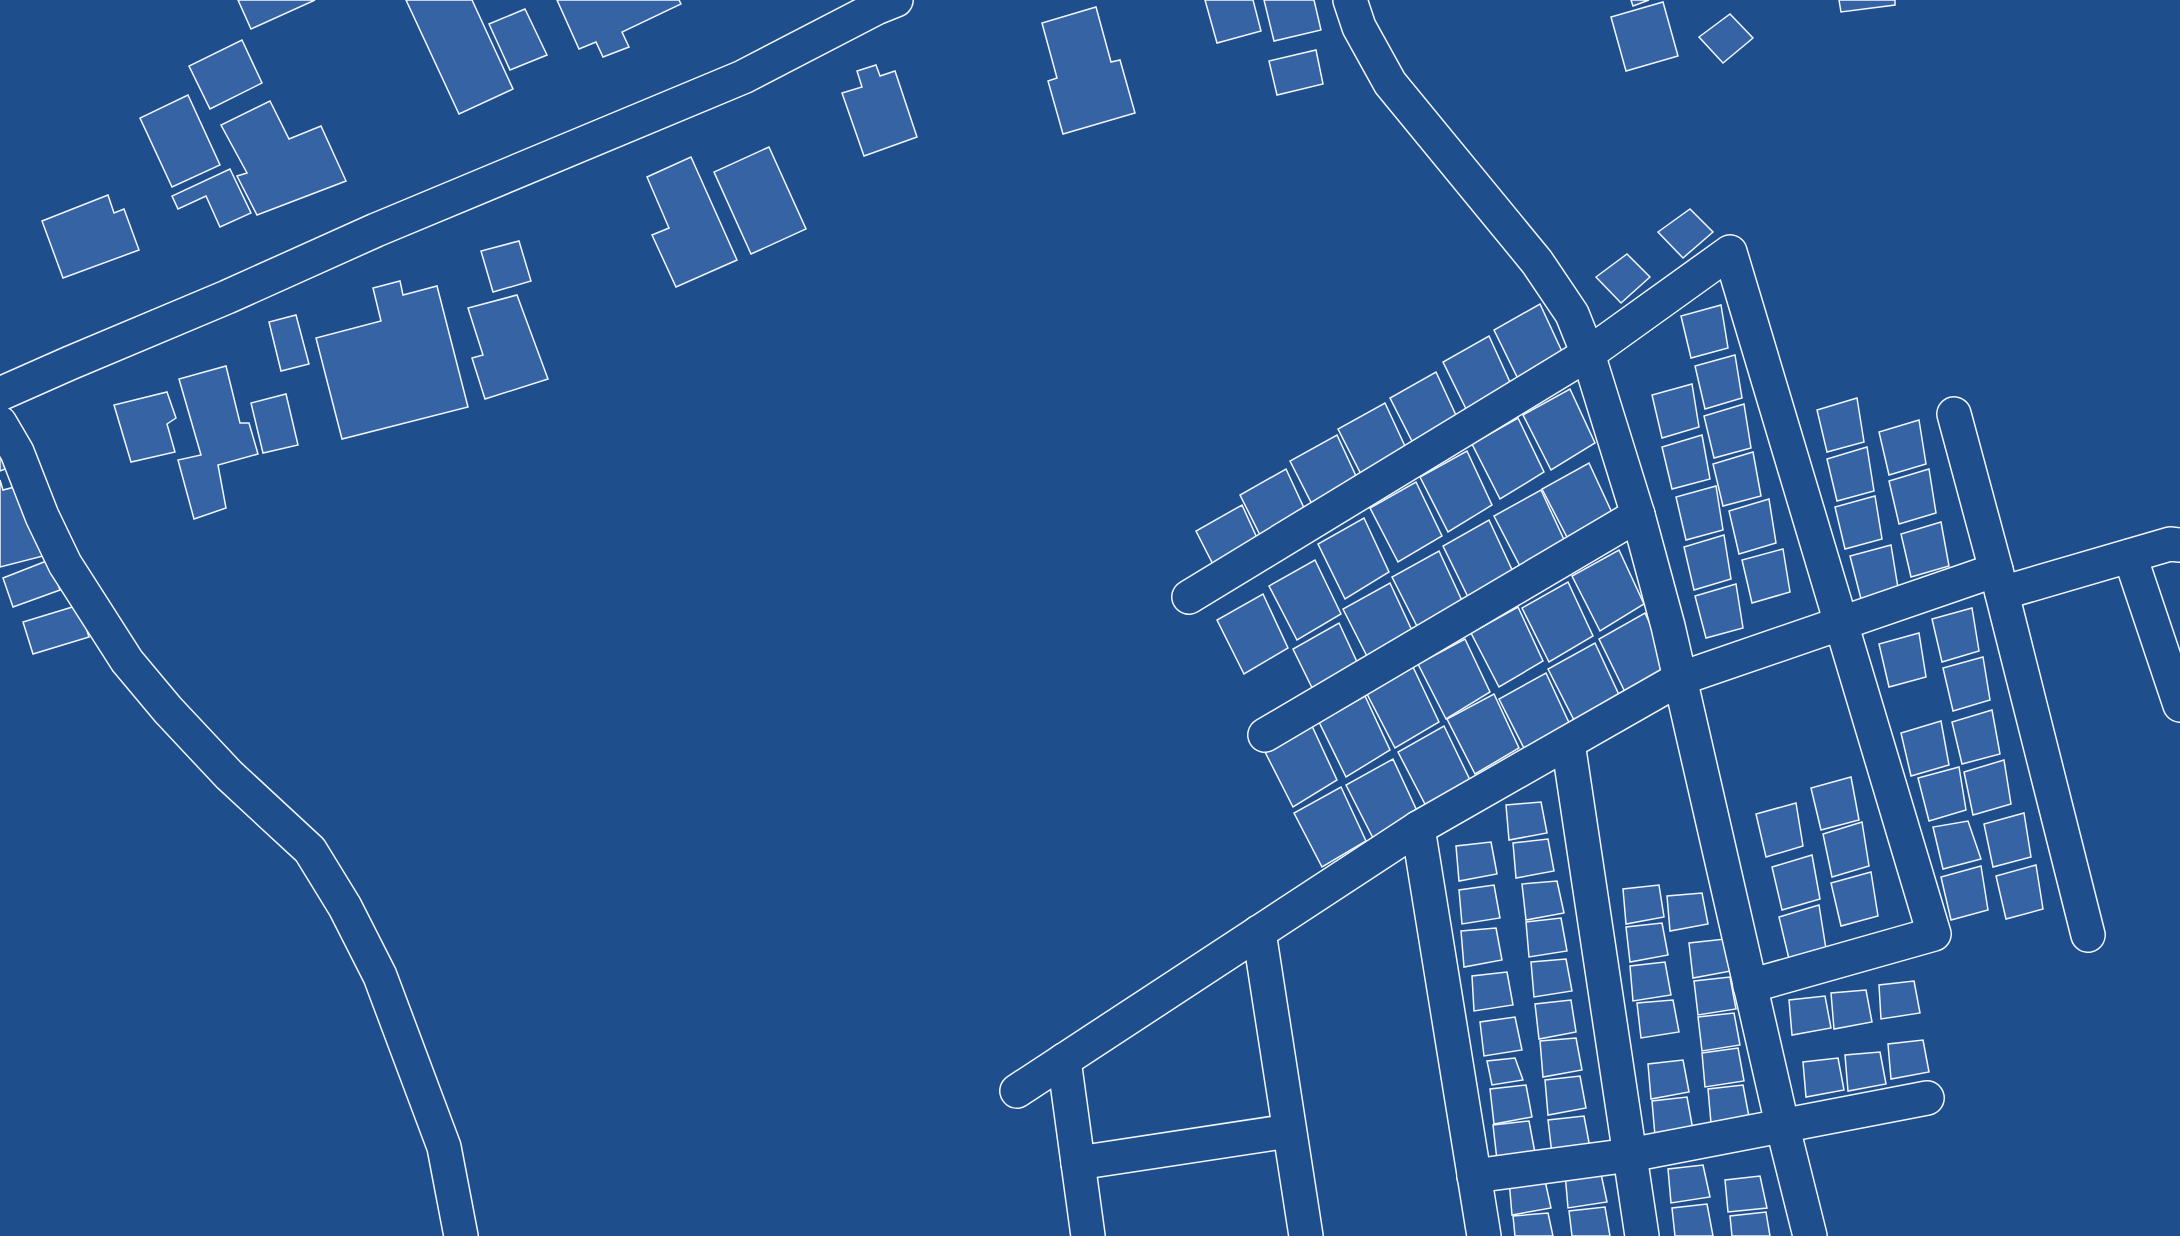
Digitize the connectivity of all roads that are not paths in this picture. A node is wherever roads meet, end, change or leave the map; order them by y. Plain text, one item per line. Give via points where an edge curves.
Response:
1 (896, 0) edge
2 (1350, 0) edge
3 (1588, 354) junction
4 (0, 394) edge
5 (1954, 414) dead end
6 (0, 423) edge
7 (1638, 515) junction
8 (2180, 545) edge
9 (2130, 556) junction
10 (1999, 581) junction
11 (1189, 597) dead end
12 (1841, 624) junction
13 (1679, 679) junction
14 (2180, 705) edge
15 (1265, 735) dead end
16 (1568, 743) junction
17 (1418, 828) junction
18 (1259, 932) junction
19 (2088, 935) dead end
20 (1750, 986) junction
21 (1064, 1060) junction
22 (1017, 1091) dead end
23 (1927, 1098) dead end
24 (1782, 1124) junction
25 (1289, 1131) junction
26 (1630, 1155) junction
27 (1078, 1163) junction
28 (1474, 1176) junction
29 (461, 1236) edge
30 (1088, 1236) edge
31 (1305, 1236) edge
32 (1484, 1236) edge
33 (1642, 1236) edge
34 (1810, 1236) edge

1 - 4 street via 743,77 375,230
2 - 3 street via 1359,27 1390,83 1538,262 1572,314
3 - 7 street
3 - 11 street
3 - 12 street via 1730,252
5 - 10 street
6 - 29 street via 17,452 65,564 127,661 229,775 310,850 345,907 380,976 444,1147
7 - 13 street
7 - 15 street
8 - 9 street via 2170,544
9 - 10 street
9 - 14 street
10 - 12 street
10 - 19 street
12 - 13 street
12 - 20 street via 1934,934
13 - 16 street
13 - 20 street
16 - 17 street
16 - 26 street
17 - 18 street
17 - 28 street
18 - 21 street
18 - 25 street
20 - 24 street
21 - 22 street
21 - 27 street
23 - 24 street
24 - 26 street
24 - 34 street
25 - 27 street
25 - 31 street
26 - 28 street
26 - 33 street
27 - 30 street
28 - 32 street

